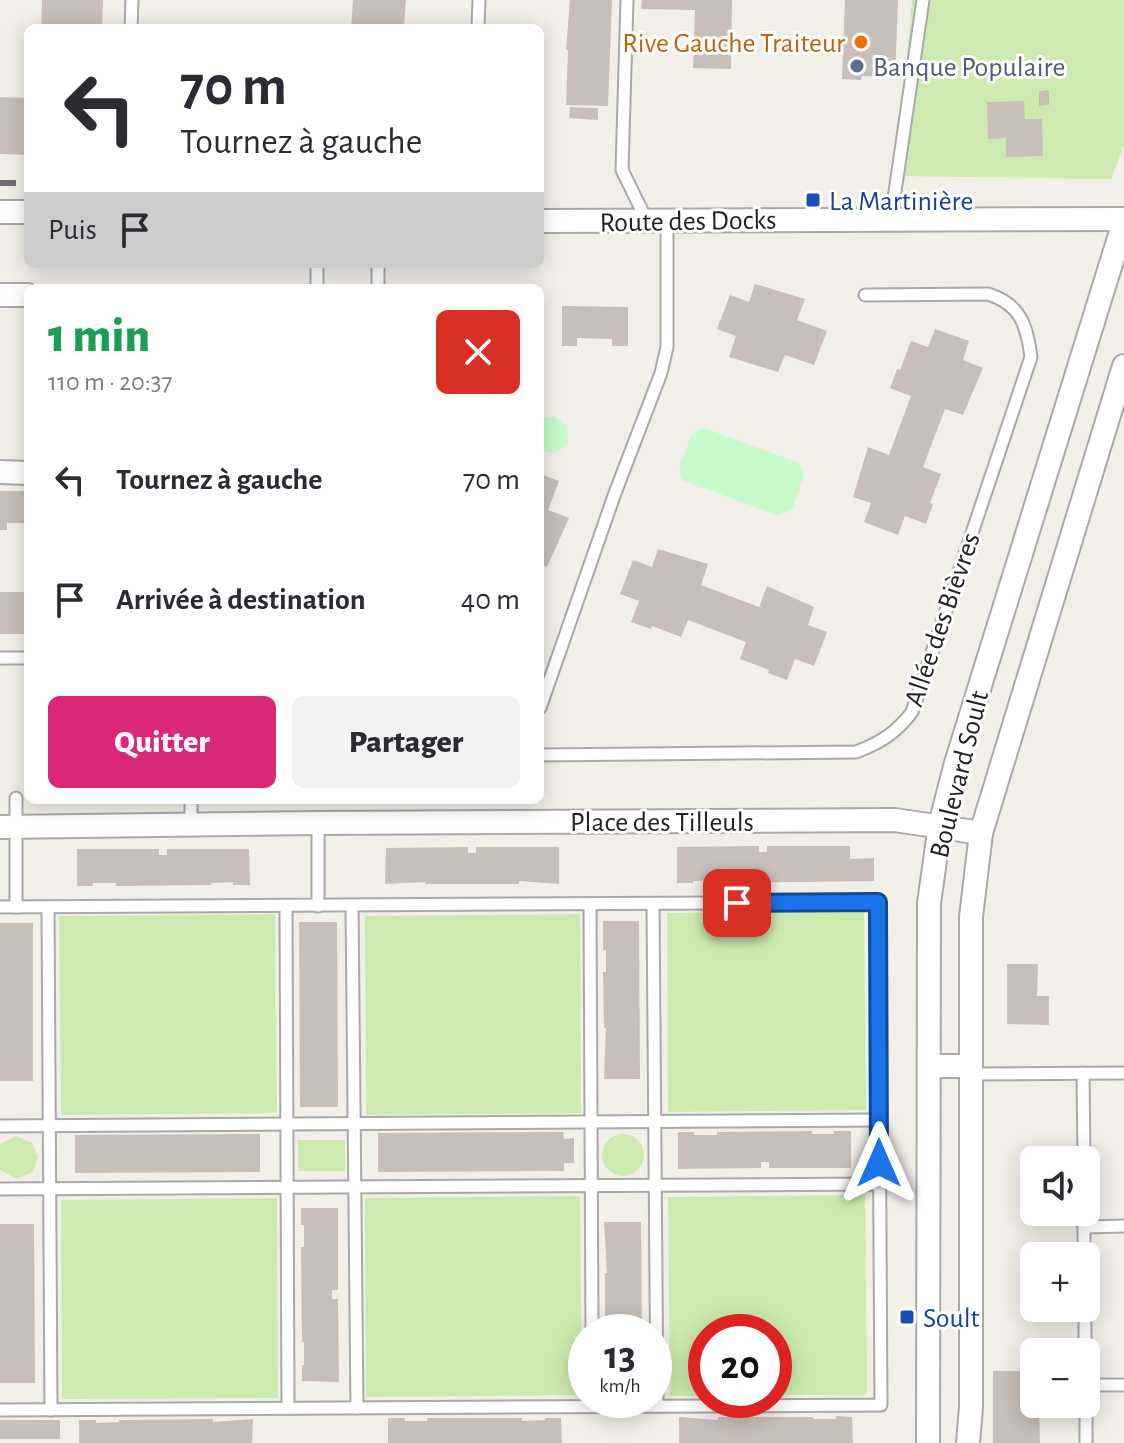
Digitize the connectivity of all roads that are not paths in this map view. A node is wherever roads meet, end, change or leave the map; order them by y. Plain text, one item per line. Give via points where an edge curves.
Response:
1 (132, 0) edge
2 (479, 0) edge
3 (627, 0) edge
4 (923, 0) edge
5 (131, 24) edge
6 (478, 24) edge
7 (0, 212) edge
8 (24, 212) edge
9 (891, 219) junction
10 (544, 221) edge
11 (657, 221) junction
12 (1124, 221) edge
13 (0, 295) edge
14 (24, 295) edge
15 (865, 295) dead end
16 (1124, 366) edge
17 (0, 472) edge
18 (24, 473) edge
19 (0, 658) edge
20 (24, 658) edge
21 (544, 697) edge
22 (544, 755) edge
23 (16, 798) dead end
24 (191, 804) edge
25 (318, 823) junction
26 (940, 825) junction
27 (191, 826) junction
28 (8, 827) edge
29 (981, 833) junction
30 (590, 904) junction
31 (653, 904) junction
32 (286, 906) junction
33 (318, 906) junction
34 (352, 906) junction
35 (0, 907) edge
36 (16, 907) junction
37 (48, 907) junction
38 (929, 1066) junction
39 (971, 1070) junction
40 (1083, 1073) junction
41 (1124, 1073) edge
42 (879, 1120) junction
43 (655, 1121) junction
44 (591, 1122) junction
45 (354, 1123) junction
46 (287, 1124) junction
47 (49, 1125) junction
48 (0, 1126) edge
49 (1084, 1146) edge
50 (879, 1184) junction
51 (656, 1185) junction
52 (592, 1186) junction
53 (287, 1187) junction
54 (355, 1187) junction
55 (50, 1188) junction
56 (0, 1189) edge
57 (1124, 1226) edge
58 (1084, 1227) joint
59 (1084, 1242) edge
60 (592, 1314) edge
61 (657, 1314) edge
62 (1100, 1385) edge
63 (1124, 1385) edge
64 (568, 1404) edge
65 (672, 1406) edge
66 (288, 1408) junction
67 (357, 1408) junction
68 (0, 1410) edge
69 (51, 1410) junction
70 (1086, 1418) edge
71 (928, 1443) edge
72 (968, 1443) edge
73 (1086, 1443) edge

1 - 5 lane
2 - 6 lane
3 - 11 lane via 622,170
4 - 9 lane
7 - 8 street
9 - 11 street, Route des Docks
9 - 12 street, Route des Docks
10 - 11 street, Route des Docks
11 - 21 lane via 667,347 661,373
12 - 26 street, Boulevard Soult
13 - 14 street
15 - 22 lane, Allée des Bièvres via 988,294 1005,299 1028,334 1031,357 912,712 898,730 856,752
16 - 29 street, Boulevard Soult
17 - 18 street
19 - 20 lane
23 - 28 lane
24 - 27 lane
25 - 26 street, Place des Tilleuls via 895,820
25 - 27 street, Place des Tilleuls
25 - 33 lane
26 - 29 street, Place des Tilleuls
26 - 38 street, Boulevard Soult via 929,903
27 - 28 street, Place des Tilleuls
28 - 36 lane
29 - 39 street, Boulevard Soult via 971,917
30 - 31 lane
30 - 34 lane
30 - 44 lane
31 - 42 lane via 878,902
31 - 43 lane
32 - 33 lane
32 - 37 lane
32 - 46 lane
33 - 34 lane
34 - 45 lane
35 - 36 lane
36 - 37 lane
37 - 47 lane
38 - 39 street
38 - 71 street, Boulevard Soult
39 - 40 lane
39 - 72 street, Boulevard Soult
40 - 41 lane
40 - 49 lane
42 - 43 lane
42 - 50 lane
43 - 44 lane
43 - 51 lane
44 - 45 lane
44 - 52 lane
45 - 46 lane
45 - 54 lane
46 - 47 lane
46 - 53 lane
47 - 48 lane
47 - 55 lane
50 - 51 lane
50 - 65 lane via 881,1405
51 - 52 lane
51 - 61 lane
52 - 54 lane
52 - 60 lane
53 - 54 lane
53 - 55 lane
53 - 66 lane
54 - 67 lane
55 - 56 lane
55 - 69 lane
57 - 58 lane
58 - 59 lane
62 - 63 lane
64 - 67 lane
66 - 67 lane
66 - 69 lane
68 - 69 lane
70 - 73 lane

